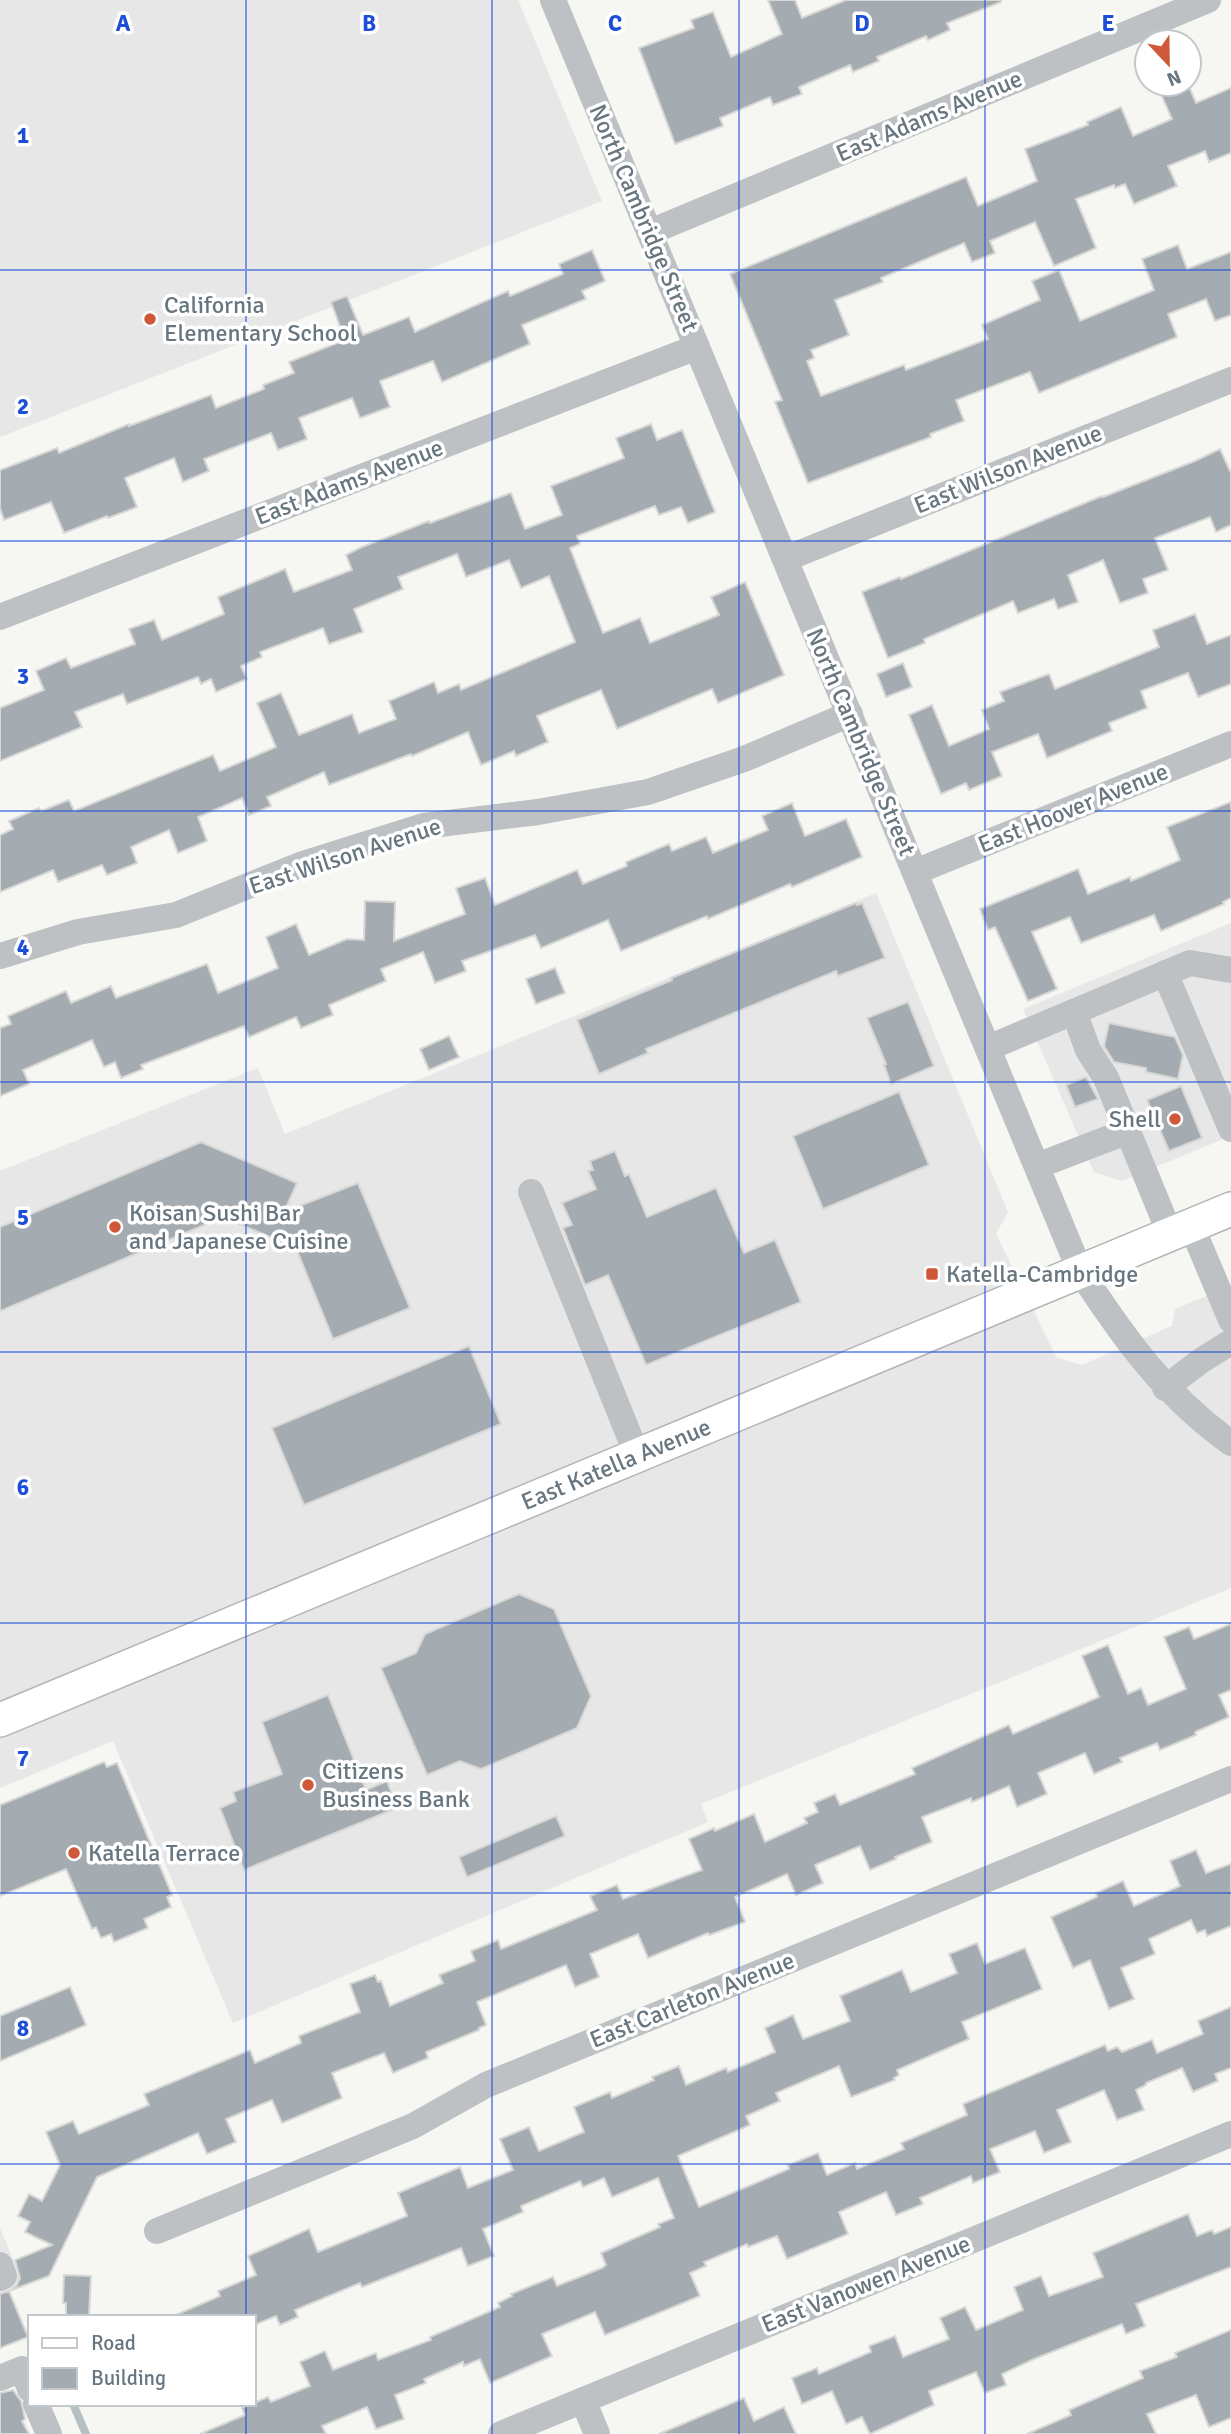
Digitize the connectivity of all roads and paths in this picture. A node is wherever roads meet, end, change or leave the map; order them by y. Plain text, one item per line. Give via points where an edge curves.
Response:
1 (554, 0) edge
2 (1208, 0) edge
3 (650, 232) junction
4 (697, 347) junction
5 (1231, 380) edge
6 (785, 559) junction
7 (0, 617) edge
8 (850, 714) junction
9 (1231, 744) edge
10 (915, 872) junction
11 (0, 956) edge
12 (1231, 971) edge
13 (1166, 973) junction
14 (1074, 1012) junction
15 (988, 1048) junction
16 (1231, 1129) edge
17 (1128, 1131) junction
18 (1037, 1167) junction
19 (531, 1192) dead end
20 (1231, 1209) edge
21 (1180, 1230) junction
22 (1080, 1271) junction
23 (1228, 1305) edge
24 (1231, 1342) edge
25 (1165, 1388) junction
26 (1230, 1441) edge
27 (637, 1455) junction
28 (0, 1720) edge
29 (1231, 1779) edge
30 (1231, 2134) edge
31 (157, 2231) dead end
32 (0, 2265) edge
33 (0, 2278) edge
34 (0, 2378) edge
35 (28, 2384) edge
36 (583, 2400) junction
37 (37, 2406) edge
38 (48, 2434) edge
39 (500, 2434) edge
40 (597, 2434) edge

1 - 3 street, North Cambridge Street
2 - 3 street, East Adams Avenue
3 - 4 street, North Cambridge Street
4 - 6 street, North Cambridge Street
4 - 7 street, East Adams Avenue
5 - 6 street, East Wilson Avenue
6 - 8 street, North Cambridge Street
8 - 10 street, North Cambridge Street
8 - 11 street, East Wilson Avenue via 744,759 648,792 424,826 300,865 176,915 78,932
9 - 10 street, East Hoover Avenue
10 - 15 street, North Cambridge Street
12 - 13 street via 1189,963
13 - 14 street
13 - 16 street
14 - 15 street
14 - 17 street
15 - 18 street, North Cambridge Street
17 - 18 street
17 - 21 street
18 - 22 street, North Cambridge Street
19 - 27 street
20 - 21 main road, East Katella Avenue
21 - 22 main road, East Katella Avenue
21 - 23 street
22 - 25 street, North Cambridge Street via 1119,1331
22 - 27 main road, East Katella Avenue
24 - 25 street
25 - 26 street, North Cambridge Street
27 - 28 main road, East Katella Avenue
29 - 31 street, East Carleton Avenue via 485,2085 413,2126
30 - 36 street, East Vanowen Avenue
32 - 33 street via 5,2276
34 - 35 street via 22,2369
36 - 39 street, East Vanowen Avenue
36 - 40 street
37 - 38 street

